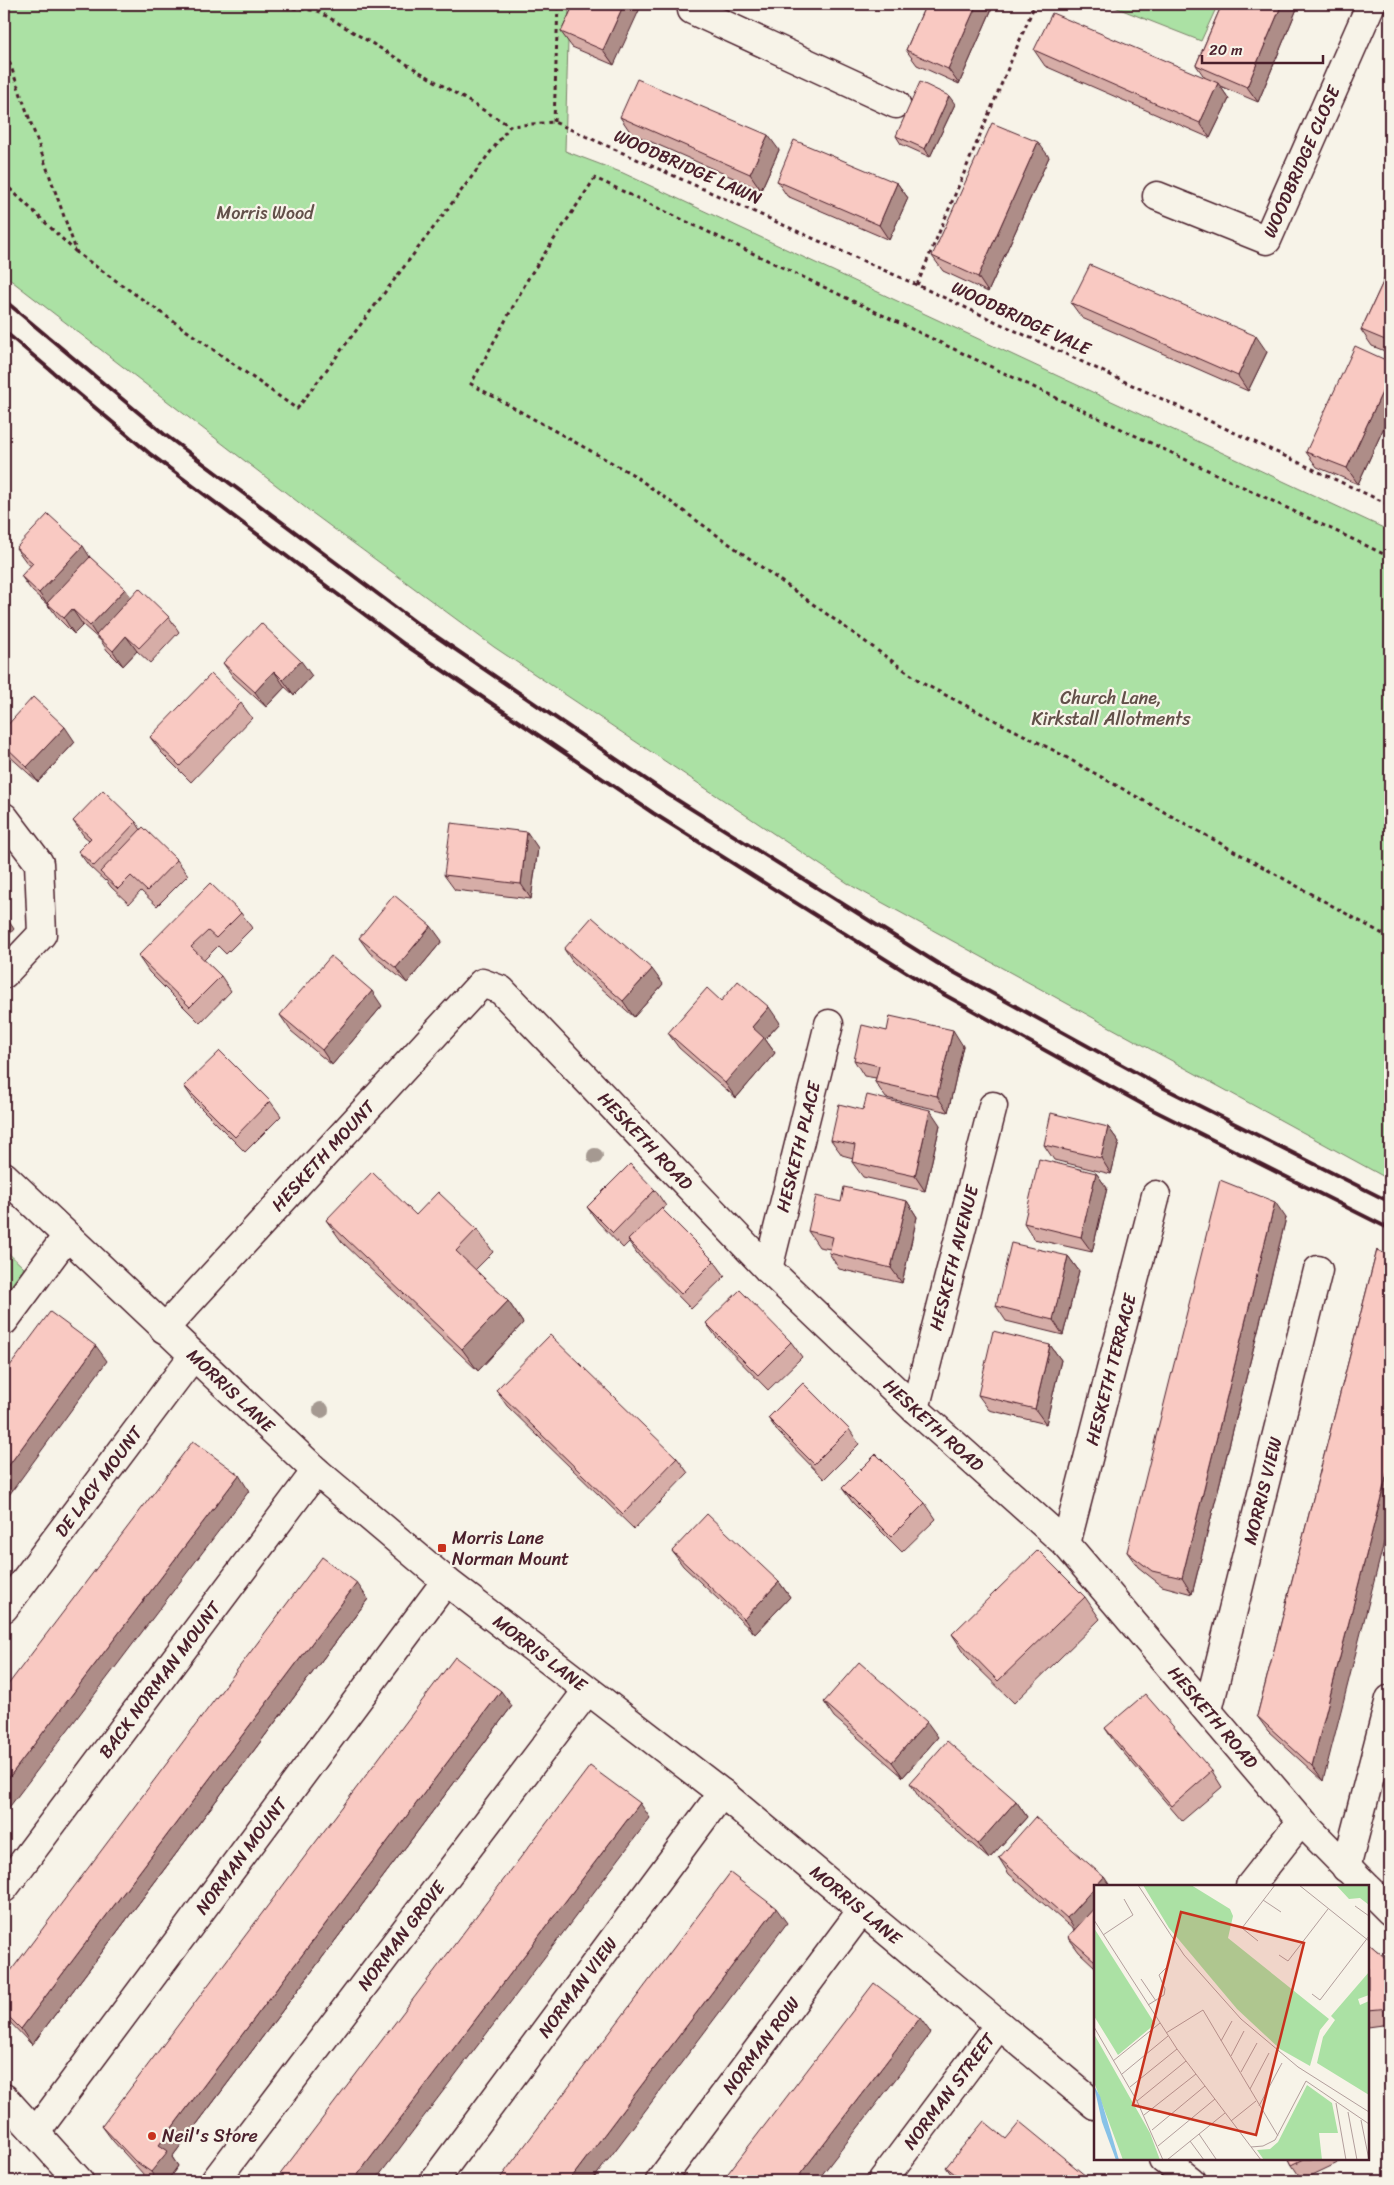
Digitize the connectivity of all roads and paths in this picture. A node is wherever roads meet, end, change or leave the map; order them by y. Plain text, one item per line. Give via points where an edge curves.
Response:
1 (262, 4) edge
2 (332, 4) edge
3 (558, 4) edge
4 (695, 4) edge
5 (1035, 4) edge
6 (1371, 4) edge
7 (318, 11) junction
8 (4, 47) edge
9 (896, 104) dead end
10 (554, 122) junction
11 (510, 126) junction
12 (4, 183) edge
13 (1158, 196) dead end
14 (77, 253) junction
15 (917, 285) junction
16 (1390, 505) edge
17 (1390, 557) edge
18 (4, 817) edge
19 (1390, 938) edge
20 (4, 974) edge
21 (482, 983) joint
22 (829, 1024) dead end
23 (993, 1106) dead end
24 (4, 1176) edge
25 (1156, 1194) dead end
26 (67, 1236) junction
27 (768, 1268) junction
28 (1318, 1270) dead end
29 (4, 1322) edge
30 (164, 1329) junction
31 (193, 1356) junction
32 (915, 1410) junction
33 (316, 1471) junction
34 (1066, 1544) junction
35 (446, 1581) junction
36 (4, 1608) edge
37 (587, 1691) junction
38 (1390, 1699) edge
39 (1208, 1710) junction
40 (722, 1793) junction
41 (1301, 1821) junction
42 (1355, 1877) edge
43 (1251, 1885) edge
44 (4, 1888) edge
45 (1369, 1890) edge
46 (862, 1910) junction
47 (1390, 1911) edge
48 (999, 2025) junction
49 (1092, 2095) edge
50 (4, 2098) edge
51 (36, 2132) junction
52 (1164, 2160) edge
53 (79, 2181) edge
54 (215, 2181) edge
55 (434, 2181) edge
56 (660, 2181) edge
57 (882, 2181) edge
58 (1191, 2181) edge

1 - 7 path
2 - 7 path
3 - 10 path
4 - 9 street via 692,10
5 - 15 path
6 - 13 street, WOODBRIDGE CLOSE via 1267,240
7 - 11 path
8 - 14 path
10 - 11 path
10 - 15 path, WOODBRIDGE LAWN
11 - 14 path via 297,409
12 - 14 path
15 - 16 path, WOODBRIDGE VALE
17 - 19 path via 595,178 529,278 471,384 632,474 924,684 1053,750
18 - 20 street via 39,863 42,934
21 - 27 street, HESKETH ROAD via 500,990
21 - 30 street, HESKETH MOUNT
22 - 27 street, HESKETH PLACE
23 - 32 street, HESKETH AVENUE
24 - 26 street, MORRIS LANE
25 - 34 street, HESKETH TERRACE
26 - 29 street
26 - 30 street, MORRIS LANE
27 - 32 street, HESKETH ROAD
28 - 39 street, MORRIS VIEW
30 - 31 street, MORRIS LANE
31 - 33 street, MORRIS LANE
31 - 36 street, DE LACY MOUNT
32 - 34 street, HESKETH ROAD
33 - 35 street, MORRIS LANE
33 - 44 street, BACK NORMAN MOUNT
34 - 39 street, HESKETH ROAD
35 - 37 street, MORRIS LANE
35 - 51 street, NORMAN MOUNT
37 - 40 street, MORRIS LANE
37 - 54 street, NORMAN GROVE
38 - 42 street
39 - 41 street, HESKETH ROAD
40 - 46 street, MORRIS LANE
40 - 55 street, NORMAN VIEW
41 - 42 street, HESKETH ROAD
41 - 43 street
45 - 47 street
46 - 48 street, MORRIS LANE
46 - 56 street, NORMAN ROW
48 - 49 street, MORRIS LANE
48 - 57 street, NORMAN STREET
50 - 51 street
51 - 53 street
52 - 58 street

